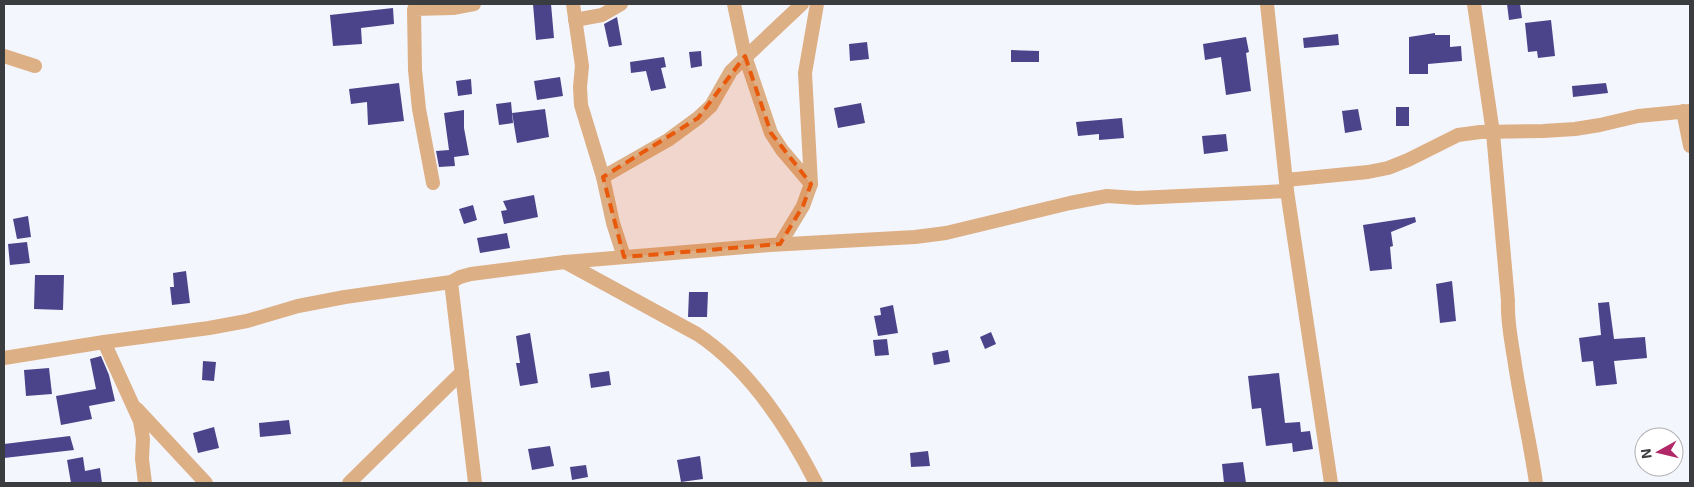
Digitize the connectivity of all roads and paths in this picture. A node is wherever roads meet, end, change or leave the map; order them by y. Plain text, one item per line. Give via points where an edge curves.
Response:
1 (474, 4) edge
2 (573, 4) edge
3 (621, 4) edge
4 (734, 4) edge
5 (802, 4) edge
6 (817, 4) edge
7 (1266, 4) edge
8 (1474, 4) edge
9 (413, 6) edge
10 (575, 20) junction
11 (4, 56) edge
12 (745, 56) junction
13 (35, 66) dead end
14 (1686, 111) edge
15 (1493, 133) junction
16 (1690, 146) edge
17 (603, 177) junction
18 (433, 183) dead end
19 (810, 184) junction
20 (1287, 185) junction
21 (780, 244) junction
22 (624, 257) junction
23 (566, 262) junction
24 (451, 282) junction
25 (104, 342) junction
26 (4, 358) edge
27 (462, 372) junction
28 (131, 403) junction
29 (145, 483) edge
30 (206, 483) edge
31 (349, 483) edge
32 (475, 483) edge
33 (816, 483) edge
34 (1331, 483) edge
35 (1536, 483) edge

1 - 9 street via 452,8
2 - 10 street
3 - 10 street via 602,15
4 - 12 street
5 - 12 street
6 - 19 street via 805,73
7 - 20 street
8 - 15 street
9 - 18 street via 419,109
10 - 17 street via 582,66 581,105
11 - 13 street
12 - 17 street via 731,71 711,106 698,118 668,140
12 - 19 street via 772,133
14 - 15 street via 1543,132
14 - 16 street
15 - 20 street via 1458,135 1388,168
15 - 35 street via 1508,321
17 - 22 street
19 - 21 street via 803,206
20 - 21 street via 1137,198 1107,196 946,233
20 - 34 street
21 - 22 street
22 - 23 street
23 - 24 street via 471,274
23 - 33 street via 716,346 742,372 783,423
24 - 25 street via 345,297 209,328
24 - 27 street
25 - 26 street
25 - 28 street
27 - 31 street
27 - 32 street
28 - 29 street via 140,421
28 - 30 street

